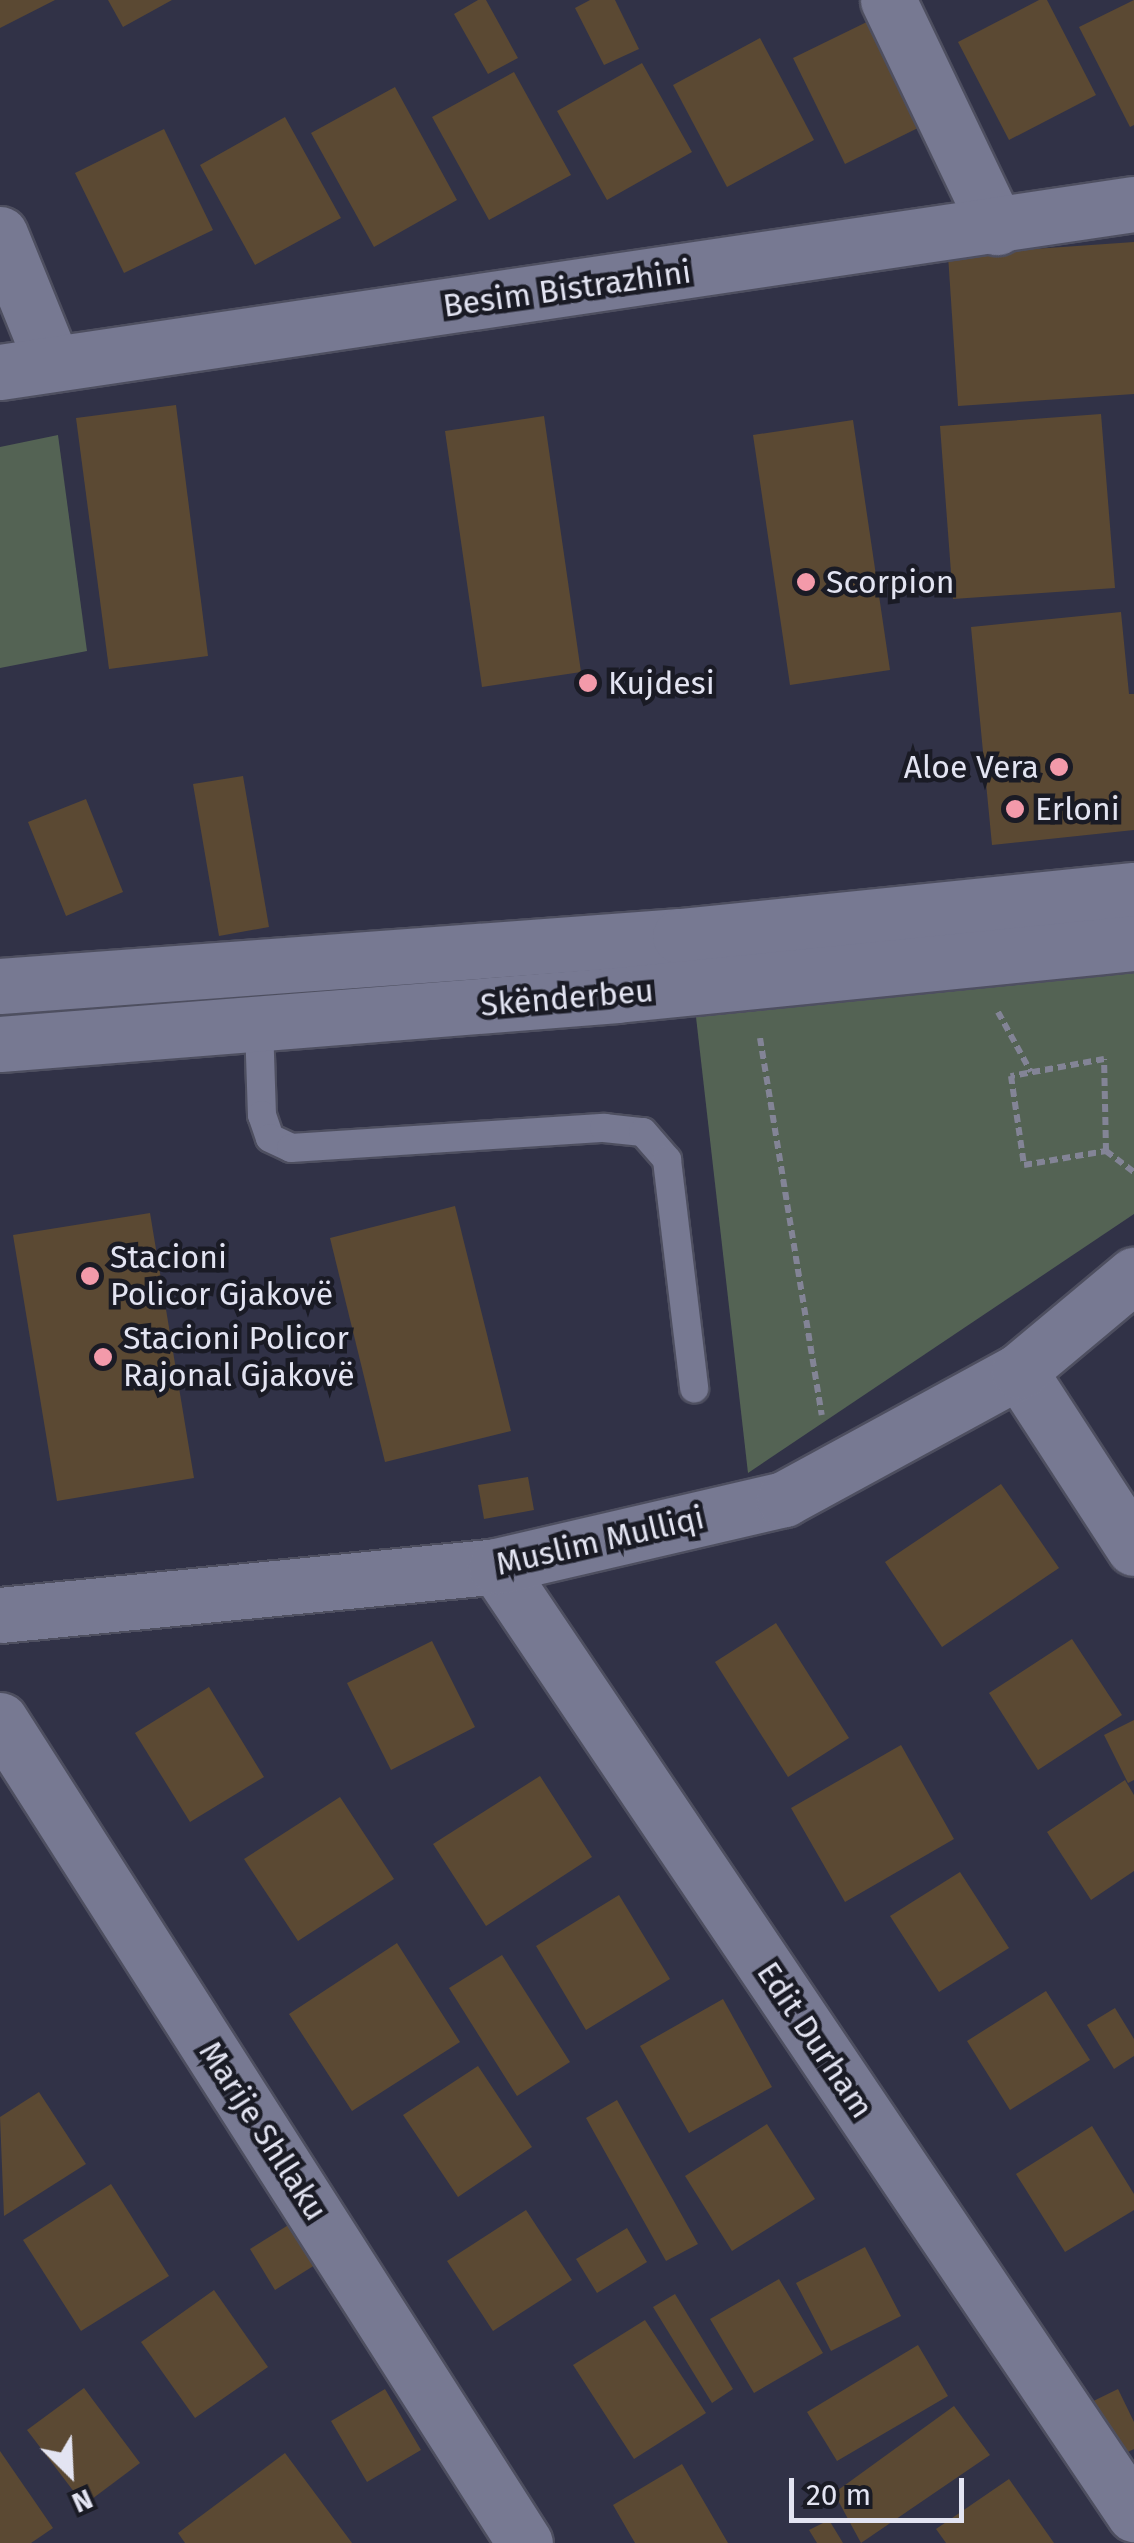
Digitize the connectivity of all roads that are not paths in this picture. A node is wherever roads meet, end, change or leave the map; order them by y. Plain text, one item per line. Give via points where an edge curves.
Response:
1 (888, 0) edge
2 (1134, 204) edge
3 (997, 226) junction
4 (0, 234) edge
5 (26, 367) edge
6 (1134, 890) edge
7 (1134, 943) edge
8 (0, 986) edge
9 (259, 1025) junction
10 (0, 1044) edge
11 (1134, 1275) edge
12 (1018, 1372) junction
13 (694, 1388) dead end
14 (1134, 1548) edge
15 (496, 1566) junction
16 (0, 1615) edge
17 (0, 1720) edge
18 (1134, 2514) edge
19 (525, 2543) edge

1 - 3 street
2 - 3 street, Besim Bistrazhini
3 - 5 street, Besim Bistrazhini
4 - 5 street
6 - 8 street, Skënderbeu via 680,936
7 - 9 street, Skënderbeu
9 - 10 street, Skënderbeu
9 - 13 lane via 262,1114 270,1138 292,1148 604,1128 643,1132 667,1160
11 - 12 street, Muslim Mulliqi
12 - 14 street
12 - 15 street, Muslim Mulliqi via 784,1499
15 - 16 street, Muslim Mulliqi
15 - 18 street, Edit Durham
17 - 19 street, Marije Shllaku

